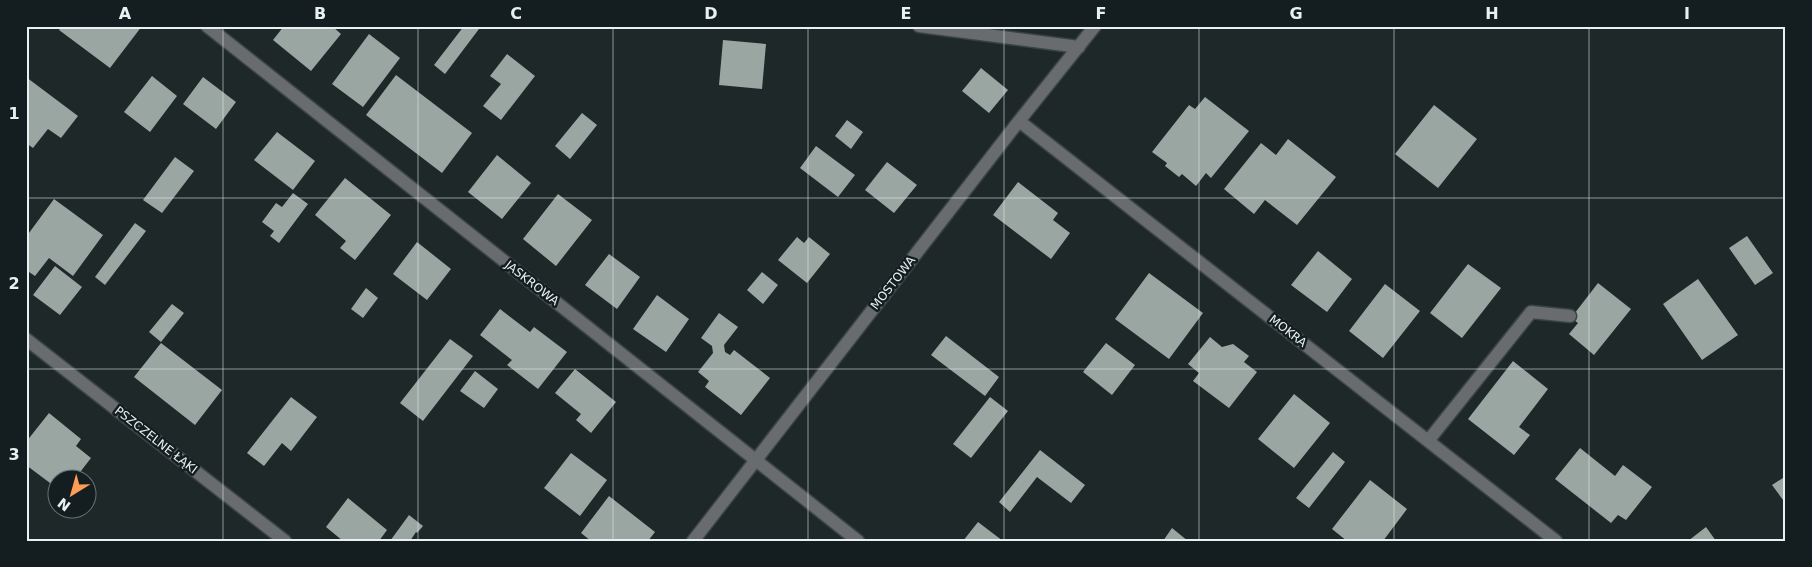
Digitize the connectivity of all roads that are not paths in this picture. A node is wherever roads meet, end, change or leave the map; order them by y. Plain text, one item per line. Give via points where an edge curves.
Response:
1 (206, 26) edge
2 (920, 26) edge
3 (1095, 26) edge
4 (1079, 47) junction
5 (1019, 121) junction
6 (1570, 316) dead end
7 (26, 339) edge
8 (1428, 440) junction
9 (756, 460) junction
10 (285, 541) edge
11 (692, 541) edge
12 (858, 541) edge
13 (1556, 541) edge

1 - 9 street, JASKROWA
2 - 4 street
3 - 4 street, MOSTOWA
4 - 5 street, MOSTOWA
5 - 8 street, MOKRA
5 - 9 street, MOSTOWA
6 - 8 street via 1531,312
7 - 10 street, PSZCZELNE ŁĄKI
8 - 13 street, MOKRA
9 - 11 street, MOSTOWA
9 - 12 street, JASKROWA

